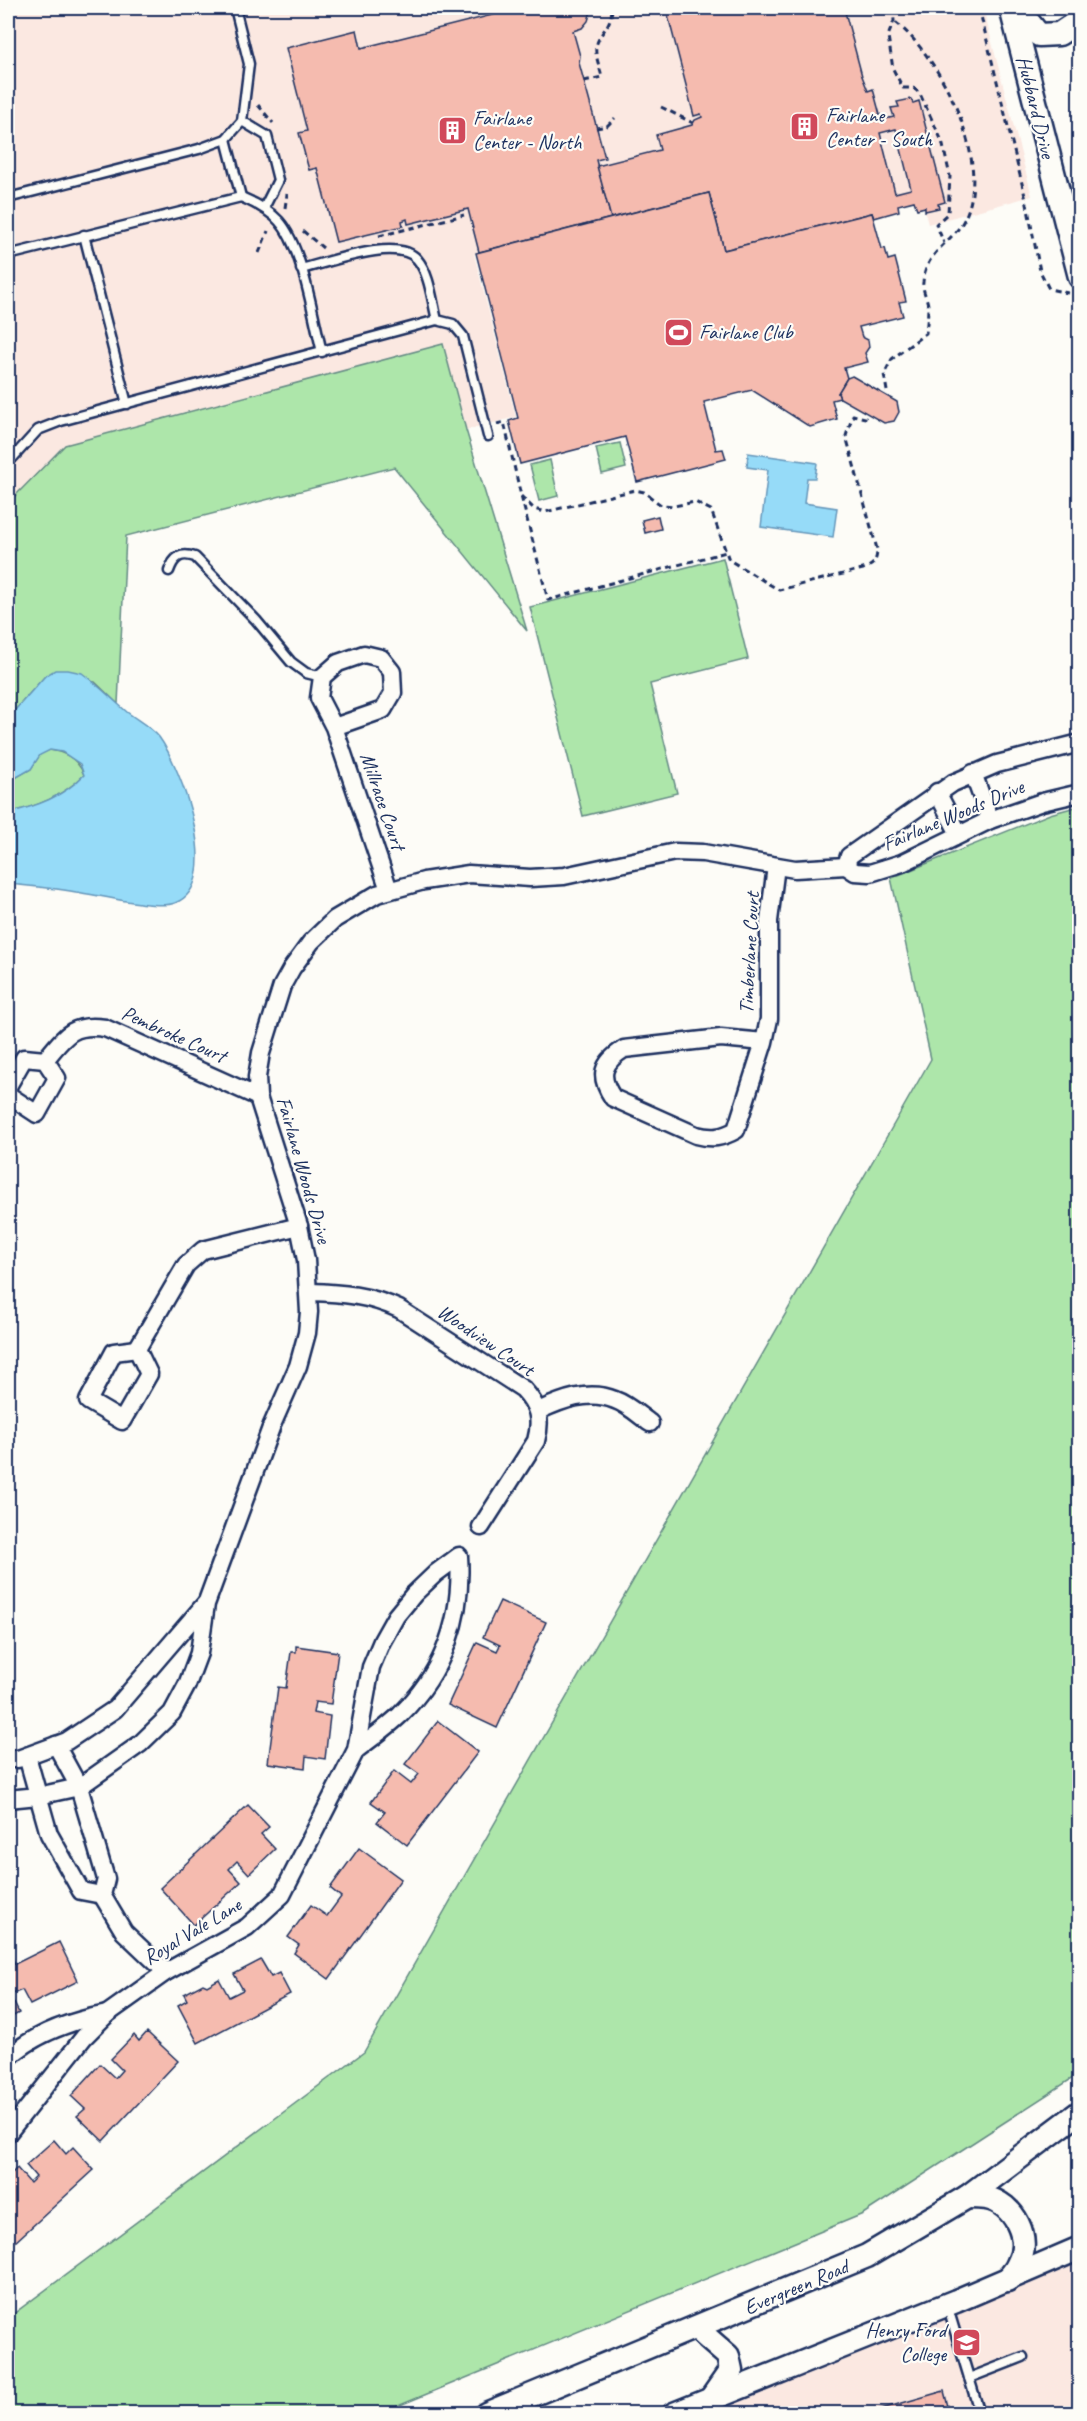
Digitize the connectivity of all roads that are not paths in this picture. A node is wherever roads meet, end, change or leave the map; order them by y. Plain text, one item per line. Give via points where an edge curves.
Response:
1 (235, 8) edge
2 (1011, 8) edge
3 (1023, 8) edge
4 (1080, 20) edge
5 (242, 121) junction
6 (226, 139) junction
7 (241, 196) junction
8 (8, 198) edge
9 (264, 208) junction
10 (84, 235) junction
11 (8, 255) edge
12 (301, 269) junction
13 (1073, 285) edge
14 (437, 320) junction
15 (322, 352) junction
16 (127, 404) junction
17 (488, 436) dead end
18 (8, 463) edge
19 (169, 571) dead end
20 (322, 677) junction
21 (334, 727) junction
22 (1080, 742) edge
23 (973, 773) junction
24 (938, 792) junction
25 (1080, 793) edge
26 (990, 820) junction
27 (959, 834) junction
28 (776, 866) junction
29 (846, 866) junction
30 (389, 890) junction
31 (764, 1042) junction
32 (45, 1060) junction
33 (8, 1086) edge
34 (8, 1095) edge
35 (258, 1097) junction
36 (299, 1226) junction
37 (310, 1292) junction
38 (137, 1349) dead end
39 (538, 1411) junction
40 (650, 1423) dead end
41 (481, 1527) dead end
42 (206, 1604) junction
43 (56, 1745) junction
44 (356, 1750) junction
45 (27, 1756) junction
46 (8, 1759) edge
47 (79, 1787) junction
48 (38, 1796) junction
49 (8, 1799) edge
50 (102, 1895) junction
51 (166, 1972) junction
52 (107, 2014) junction
53 (8, 2058) edge
54 (1080, 2112) edge
55 (8, 2133) edge
56 (967, 2197) junction
57 (1080, 2248) edge
58 (1007, 2280) junction
59 (947, 2305) junction
60 (696, 2328) junction
61 (1023, 2357) dead end
62 (969, 2378) junction
63 (710, 2400) junction
64 (486, 2414) edge
65 (674, 2414) edge
66 (980, 2414) edge

1 - 5 lane via 249,64
2 - 13 street, Hubbard Drive
3 - 4 street via 1026,19 1039,35 1059,34
5 - 6 lane
5 - 9 lane via 267,136 278,180
6 - 7 lane
6 - 8 lane
7 - 9 lane
7 - 10 lane
9 - 12 lane via 280,222 295,246
10 - 11 lane
10 - 16 lane
12 - 14 lane via 386,249 403,250 416,257 425,272
12 - 15 lane
14 - 15 lane
14 - 17 lane via 453,324 463,336
15 - 16 lane
16 - 18 lane via 38,430
19 - 20 lane via 179,555 188,554 204,563 291,662 306,673
20 - 21 street, Millrace Court via 319,698
20 - 21 street via 338,663 364,654 381,658 392,672 393,693 384,710
21 - 30 street, Millrace Court
22 - 23 street, Fairlane Woods Drive
23 - 24 street, Fairlane Woods Drive
23 - 26 street
24 - 27 street
24 - 29 street, Fairlane Woods Drive via 849,856
25 - 26 street, Fairlane Woods Drive
26 - 27 street, Fairlane Woods Drive
27 - 29 street, Fairlane Woods Drive via 888,868 870,873 855,872
28 - 29 street, Fairlane Woods Drive
28 - 30 street, Fairlane Woods Drive via 675,852 564,876 469,874
28 - 31 street, Timberlane Court via 769,921 769,1019
30 - 35 street, Fairlane Woods Drive via 362,901 335,920 311,942 292,968 282,986 261,1053
31 - 31 street, Timberlane Court via 736,1130 725,1136 696,1135 613,1098 605,1086 603,1072 611,1057 624,1049 721,1038
32 - 33 street via 24,1058
32 - 34 street via 57,1078 37,1114
32 - 35 street, Pembroke Court via 67,1033 92,1026 105,1028
35 - 36 street, Fairlane Woods Drive
36 - 37 street, Fairlane Woods Drive
36 - 38 street via 196,1254
37 - 39 street, Woodview Court via 360,1295 399,1309 522,1389
37 - 42 street, Fairlane Woods Drive via 307,1332 298,1366
39 - 40 street via 562,1400 600,1396 616,1400
39 - 41 street via 536,1441
42 - 43 street, Fairlane Woods Drive via 115,1709
42 - 47 street, Fairlane Woods Drive via 199,1653 172,1713 140,1744
43 - 45 street, Fairlane Woods Drive
43 - 47 street
44 - 44 street, Royal Vale Lane via 399,1715 434,1671 448,1643 456,1612 461,1584 459,1556 414,1594 381,1641 371,1667
44 - 51 street, Royal Vale Lane via 282,1895 247,1927
45 - 46 street, Fairlane Woods Drive
45 - 48 street
47 - 48 street, Fairlane Woods Drive
47 - 50 street via 106,1879
48 - 49 street, Fairlane Woods Drive
48 - 50 street via 49,1834 81,1891
50 - 51 street via 124,1932
51 - 52 street, Royal Vale Lane
52 - 53 street, Royal Vale Lane via 78,2019 48,2031
52 - 55 street, Royal Vale Lane
54 - 56 street, Evergreen Road
56 - 58 street via 987,2198 1005,2207 1018,2223 1023,2242 1019,2263
56 - 60 street, Evergreen Road via 867,2256
57 - 58 street
58 - 59 street
59 - 62 lane
59 - 63 street
60 - 63 street via 728,2356 731,2370
60 - 64 street, Evergreen Road
61 - 62 lane
62 - 66 lane
63 - 65 street

